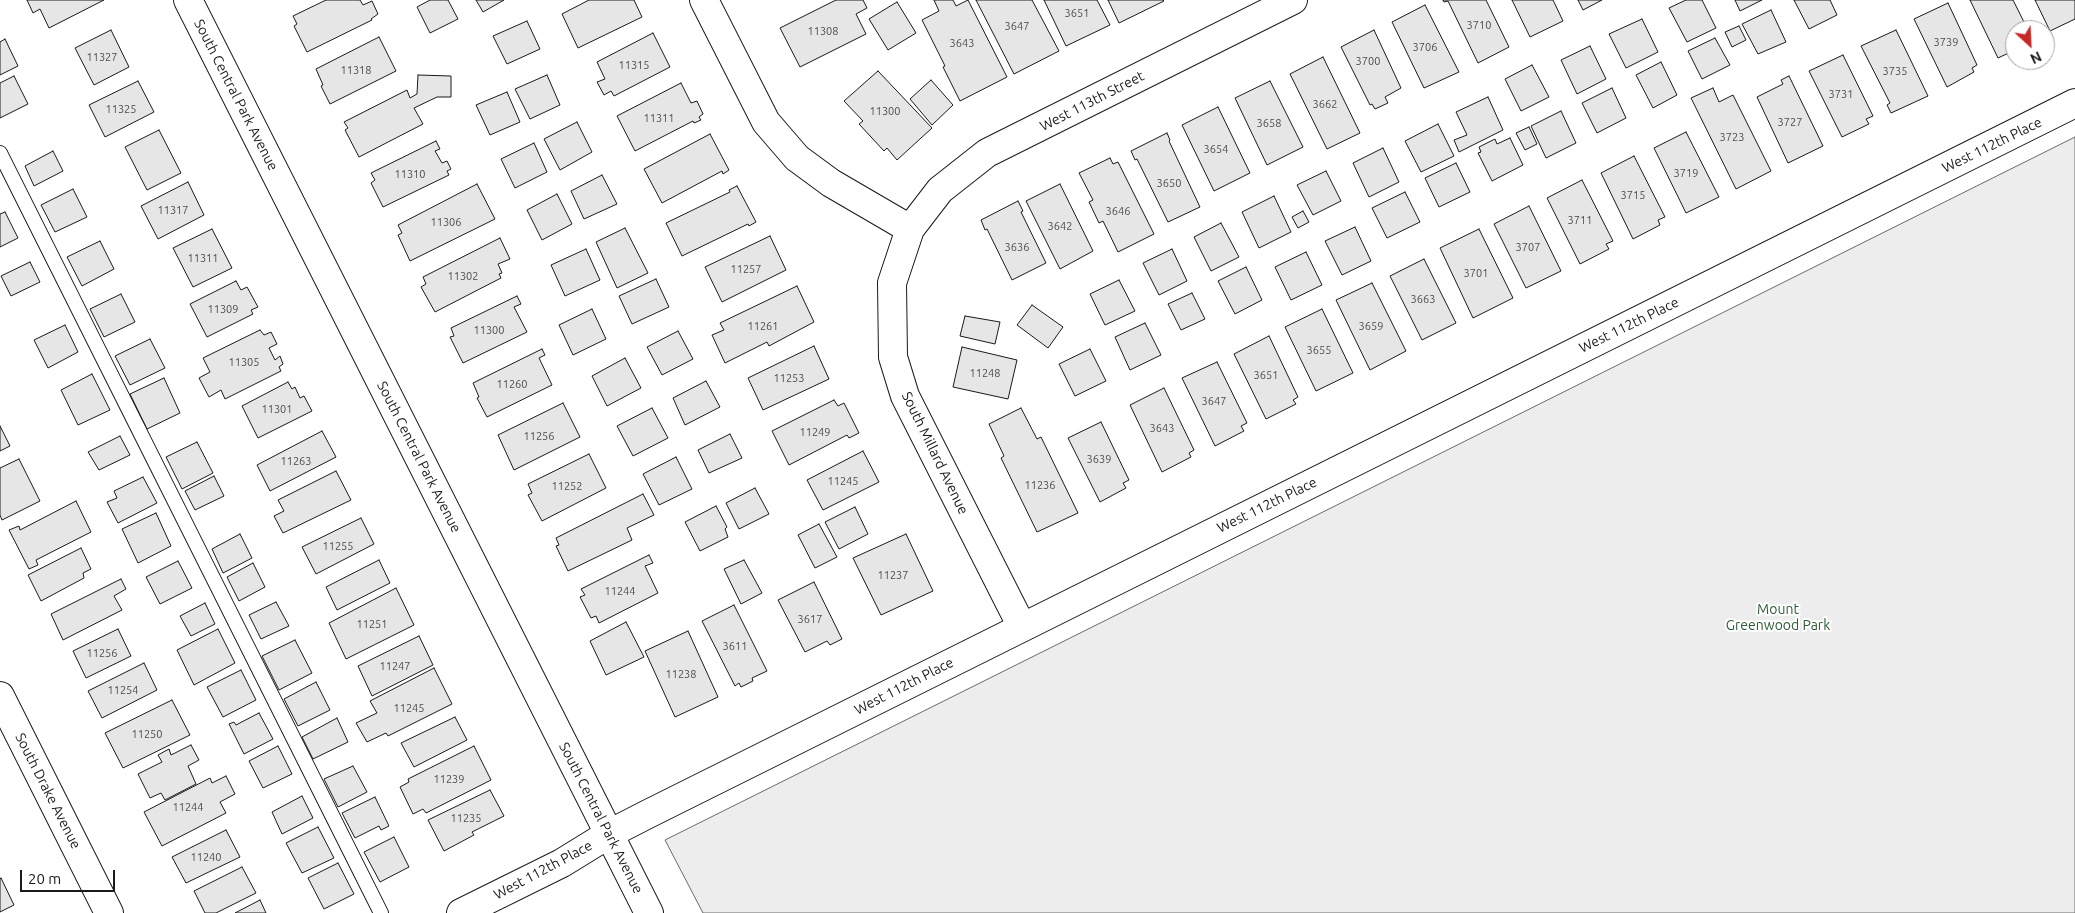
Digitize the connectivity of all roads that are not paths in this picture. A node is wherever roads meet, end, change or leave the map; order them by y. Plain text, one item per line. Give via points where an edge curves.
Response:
1 (188, 0) edge
2 (704, 0) edge
3 (1293, 0) edge
4 (2075, 103) edge
5 (0, 153) edge
6 (910, 228) junction
7 (1022, 627) junction
8 (0, 696) edge
9 (609, 834) junction
10 (109, 913) edge
11 (381, 913) edge
12 (461, 913) edge
13 (649, 913) edge

1 - 9 street, South Central Park Avenue
2 - 6 street via 766,122 797,158 831,183
3 - 6 street, West 113th Street via 987,154 940,190
4 - 7 street, West 112th Place
5 - 11 lane
6 - 7 street, South Millard Avenue via 892,283 893,357 905,396
7 - 9 street, West 112th Place
8 - 10 street, South Drake Avenue
9 - 12 street, West 112th Place via 562,863
9 - 13 street, South Central Park Avenue

